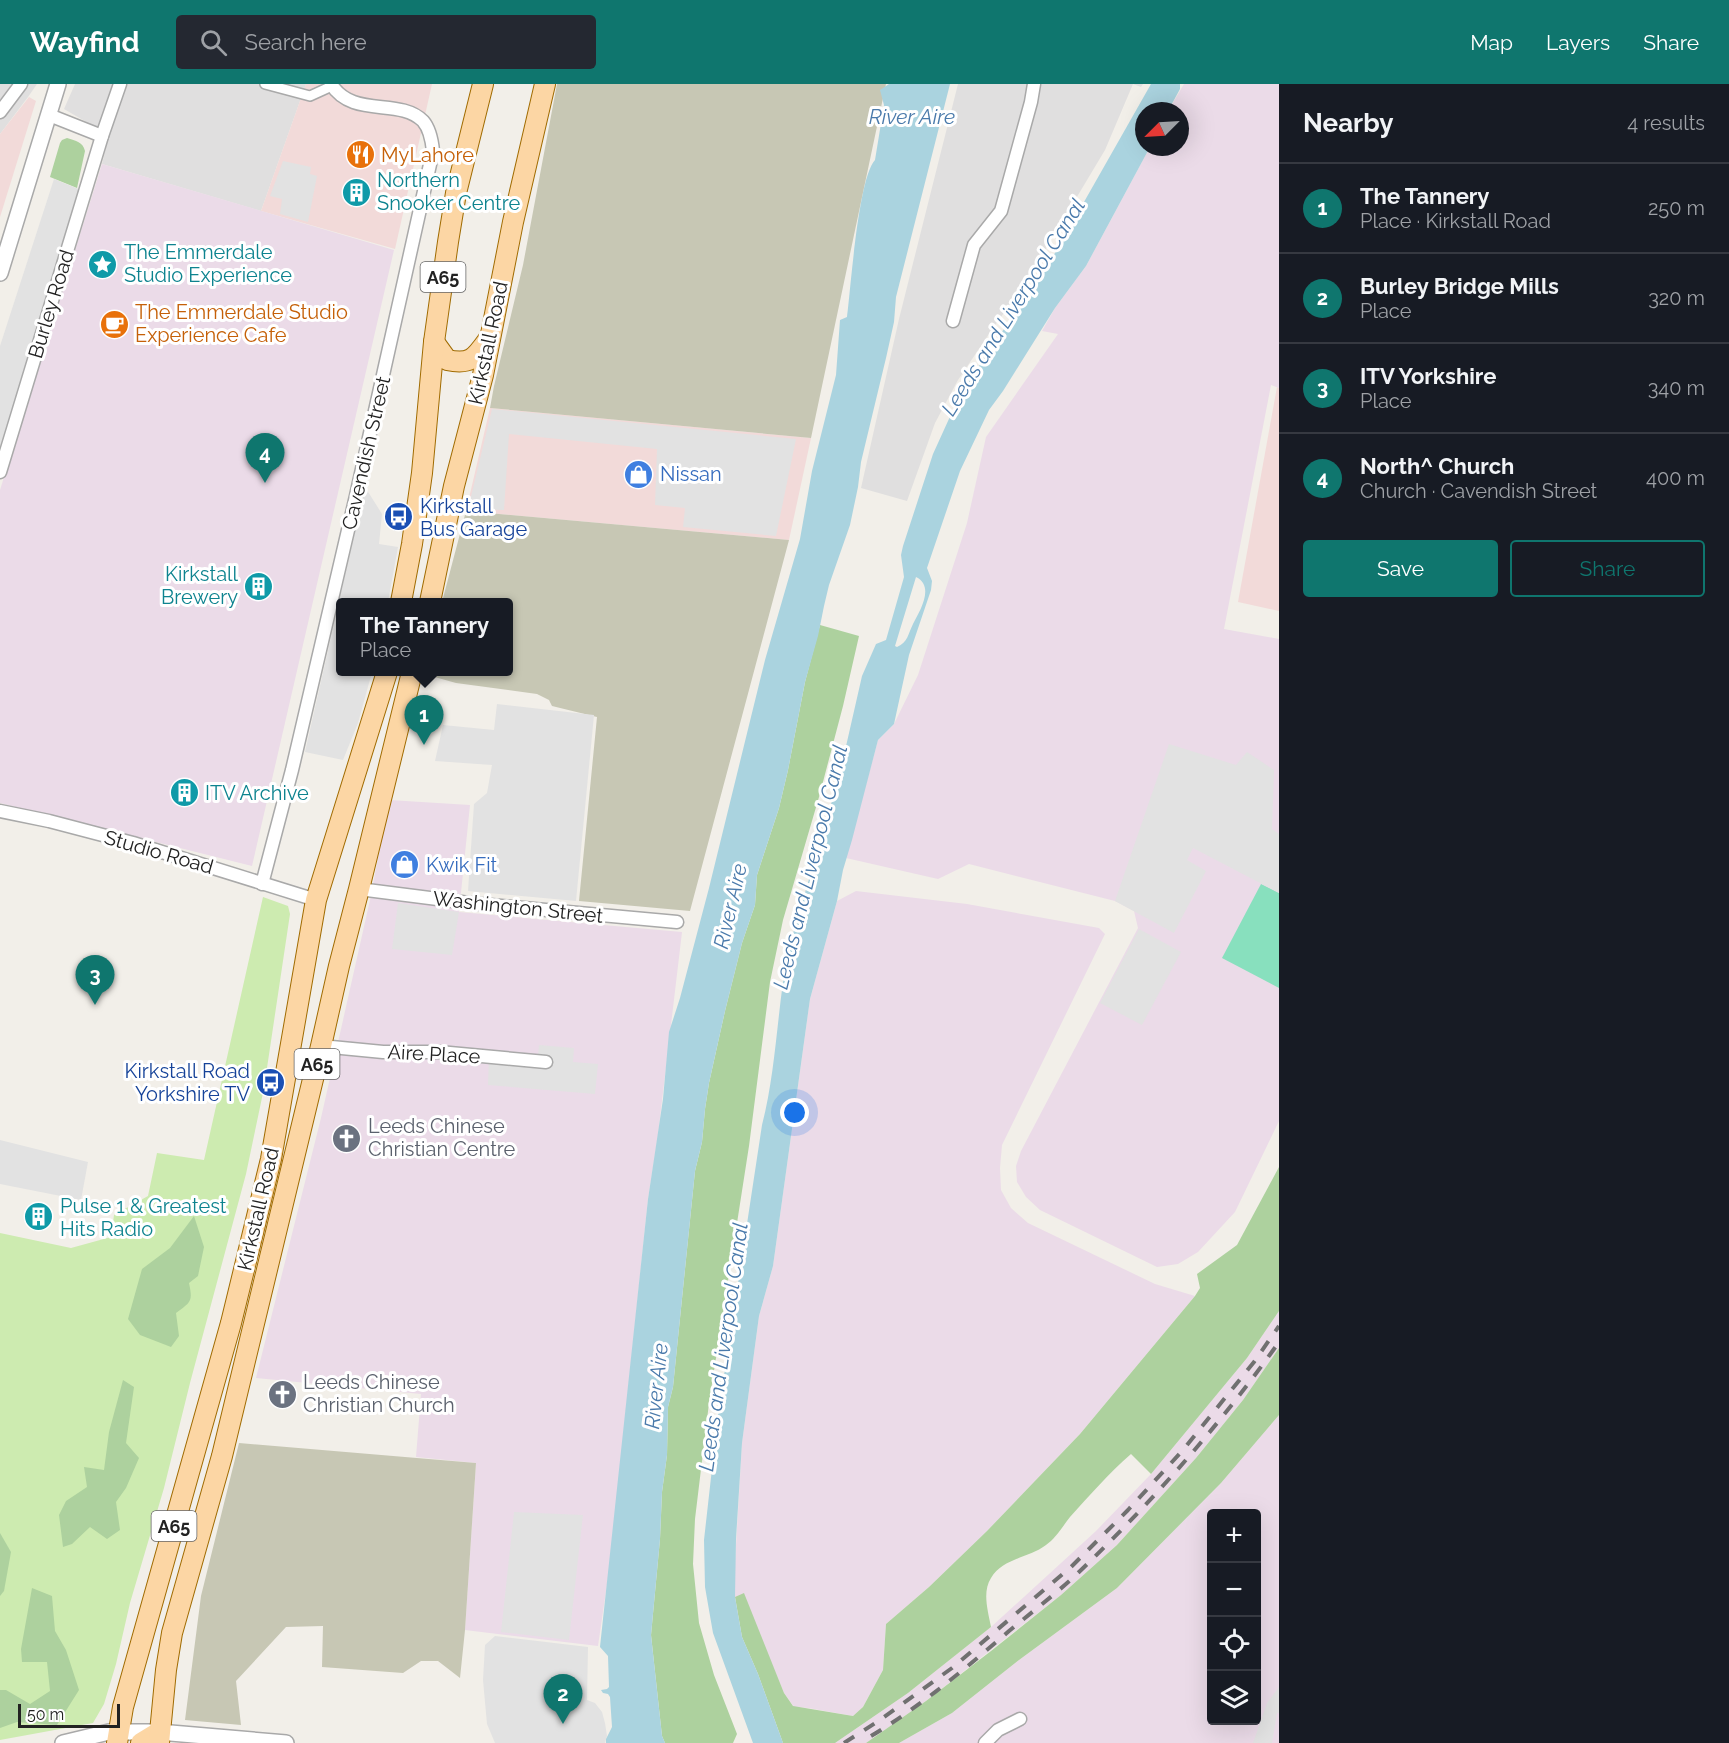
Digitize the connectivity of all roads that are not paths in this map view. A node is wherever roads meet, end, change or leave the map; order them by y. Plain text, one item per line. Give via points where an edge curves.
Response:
1 (21, 84) edge
2 (58, 84) edge
3 (120, 84) edge
4 (265, 84) edge
5 (483, 84) edge
6 (545, 84) edge
7 (1034, 84) edge
8 (331, 85) edge
9 (0, 111) edge
10 (49, 115) junction
11 (102, 136) junction
12 (0, 273) edge
13 (953, 321) dead end
14 (490, 338) junction
15 (434, 342) junction
16 (0, 472) edge
17 (402, 598) edge
18 (431, 598) edge
19 (386, 676) edge
20 (411, 676) edge
21 (0, 811) edge
22 (342, 820) junction
23 (374, 831) junction
24 (262, 884) junction
25 (359, 889) junction
26 (316, 900) junction
27 (677, 922) dead end
28 (339, 966) junction
29 (304, 969) junction
30 (321, 1046) junction
31 (546, 1062) dead end
32 (1020, 1719) dead end
33 (159, 1737) edge
34 (117, 1738) edge
35 (63, 1743) edge
36 (141, 1743) edge
37 (286, 1743) edge
38 (985, 1743) edge

1 - 9 street
2 - 10 street
3 - 11 street, Burley Road
4 - 8 street via 310,96
5 - 15 main road, A65 via 456,193
6 - 14 main road, Kirkstall Road
7 - 13 street via 1001,211 974,245
8 - 24 street, Cavendish Street via 342,97 357,104 407,112 423,122 433,152 292,770
10 - 11 street
10 - 12 street
11 - 16 street, Burley Road
14 - 15 main road via 474,359 459,363 447,360
14 - 18 main road, Kirkstall Road
15 - 17 main road, A65 via 422,473
19 - 22 main road, Kirkstall Road / A65
20 - 23 main road, Kirkstall Road / A65
21 - 24 street, Studio Road via 133,843
22 - 23 main road via 353,812 362,812
22 - 26 main road, Kirkstall Road / A65
23 - 25 main road, Kirkstall Road / A65
24 - 26 street, Studio Road
25 - 27 street, Washington Street
25 - 28 main road, Kirkstall Road / A65
26 - 29 main road, Kirkstall Road / A65
28 - 29 main road via 328,975
28 - 30 main road, Kirkstall Road / A65
29 - 34 main road, Kirkstall Road / A65 via 271,1159 231,1323
30 - 31 street, Aire Place
30 - 33 main road, Kirkstall Road / A65 via 222,1456 172,1633
32 - 38 street via 998,1730
33 - 34 street
33 - 36 main road
33 - 37 street
34 - 35 street via 109,1732

